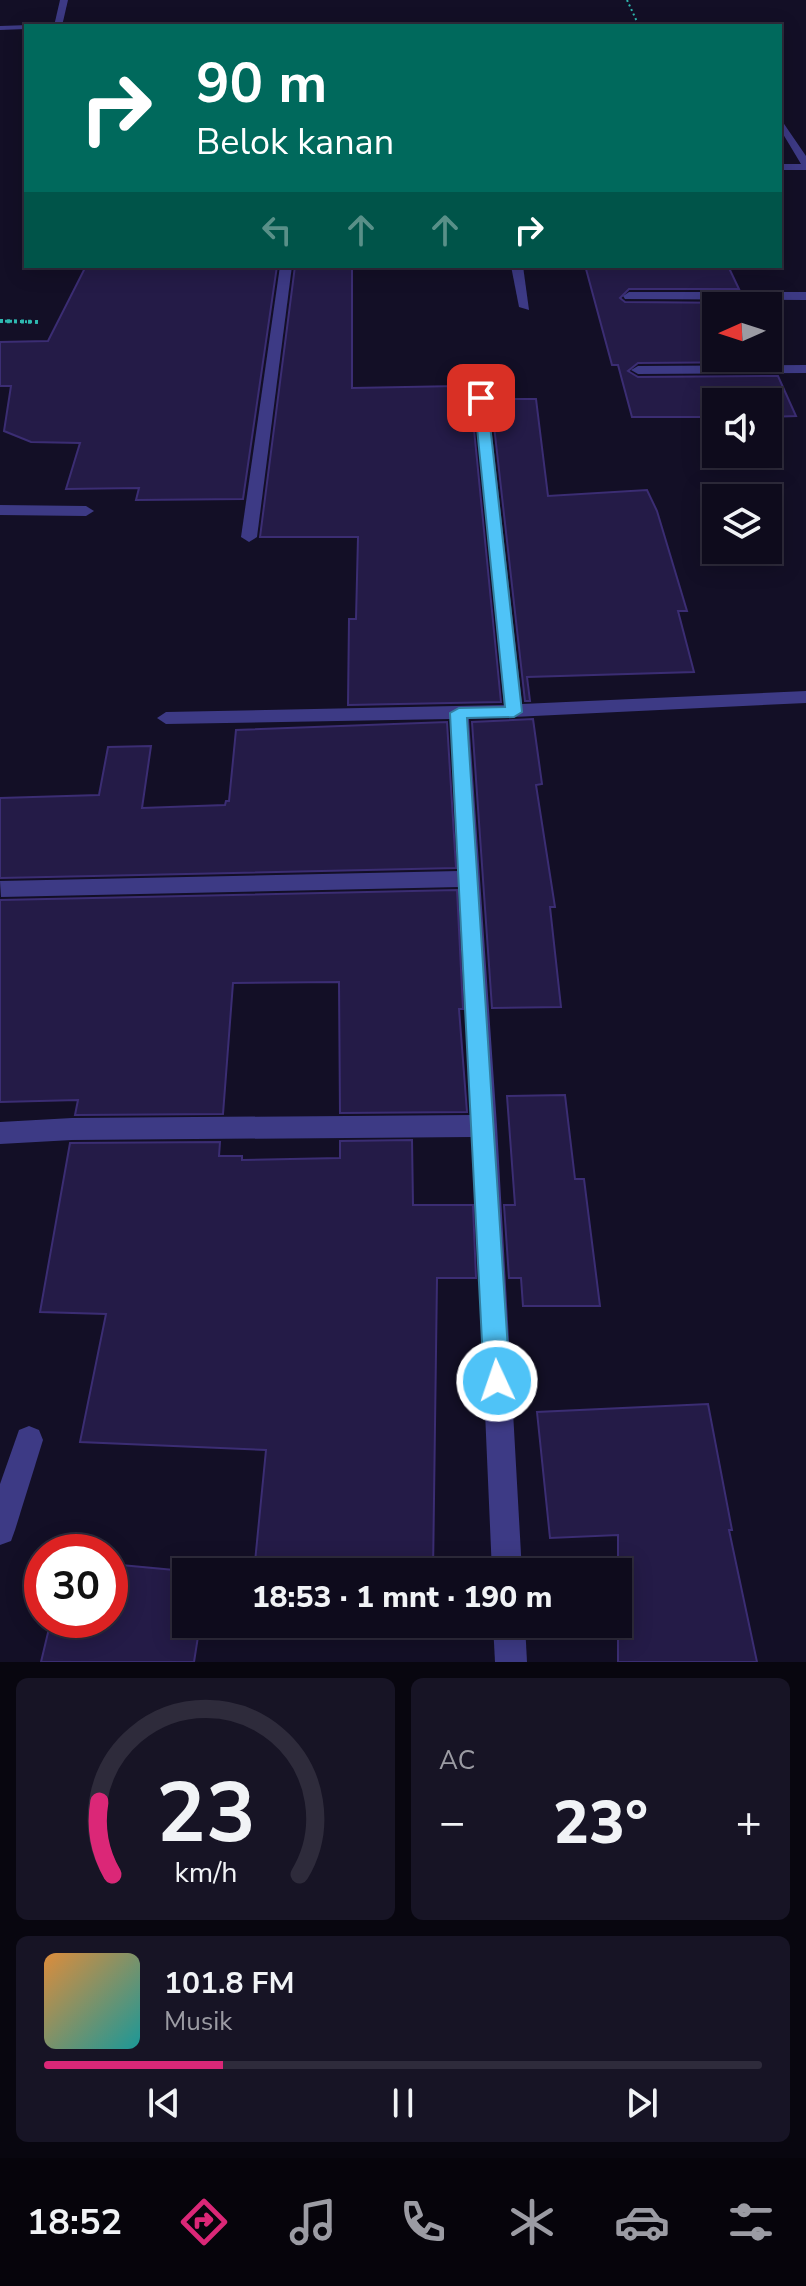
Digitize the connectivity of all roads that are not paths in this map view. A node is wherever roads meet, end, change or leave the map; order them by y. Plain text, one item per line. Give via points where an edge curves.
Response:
1 (64, 0) edge
2 (58, 24) edge
3 (24, 27) edge
4 (0, 28) edge
5 (782, 124) edge
6 (806, 166) edge
7 (782, 167) edge
8 (286, 268) edge
9 (517, 268) edge
10 (629, 296) dead end
11 (806, 296) edge
12 (525, 307) dead end
13 (806, 369) edge
14 (638, 370) dead end
15 (481, 398) dead end
16 (0, 510) edge
17 (86, 511) dead end
18 (249, 537) dead end
19 (806, 697) edge
20 (514, 712) junction
21 (459, 713) junction
22 (166, 718) dead end
23 (468, 879) junction
24 (1, 889) edge
25 (485, 1126) junction
26 (0, 1133) edge
27 (29, 1440) dead end
28 (0, 1530) edge
29 (506, 1558) edge
30 (510, 1638) edge
31 (511, 1662) edge

1 - 2 street
3 - 4 street
5 - 6 street
6 - 7 street
8 - 18 street
9 - 12 street
10 - 11 street
13 - 14 street
15 - 20 street
16 - 17 street
19 - 20 street
20 - 21 street
21 - 22 street
21 - 23 street
23 - 24 street
23 - 25 street
25 - 26 street
25 - 29 street
27 - 28 street
30 - 31 street

